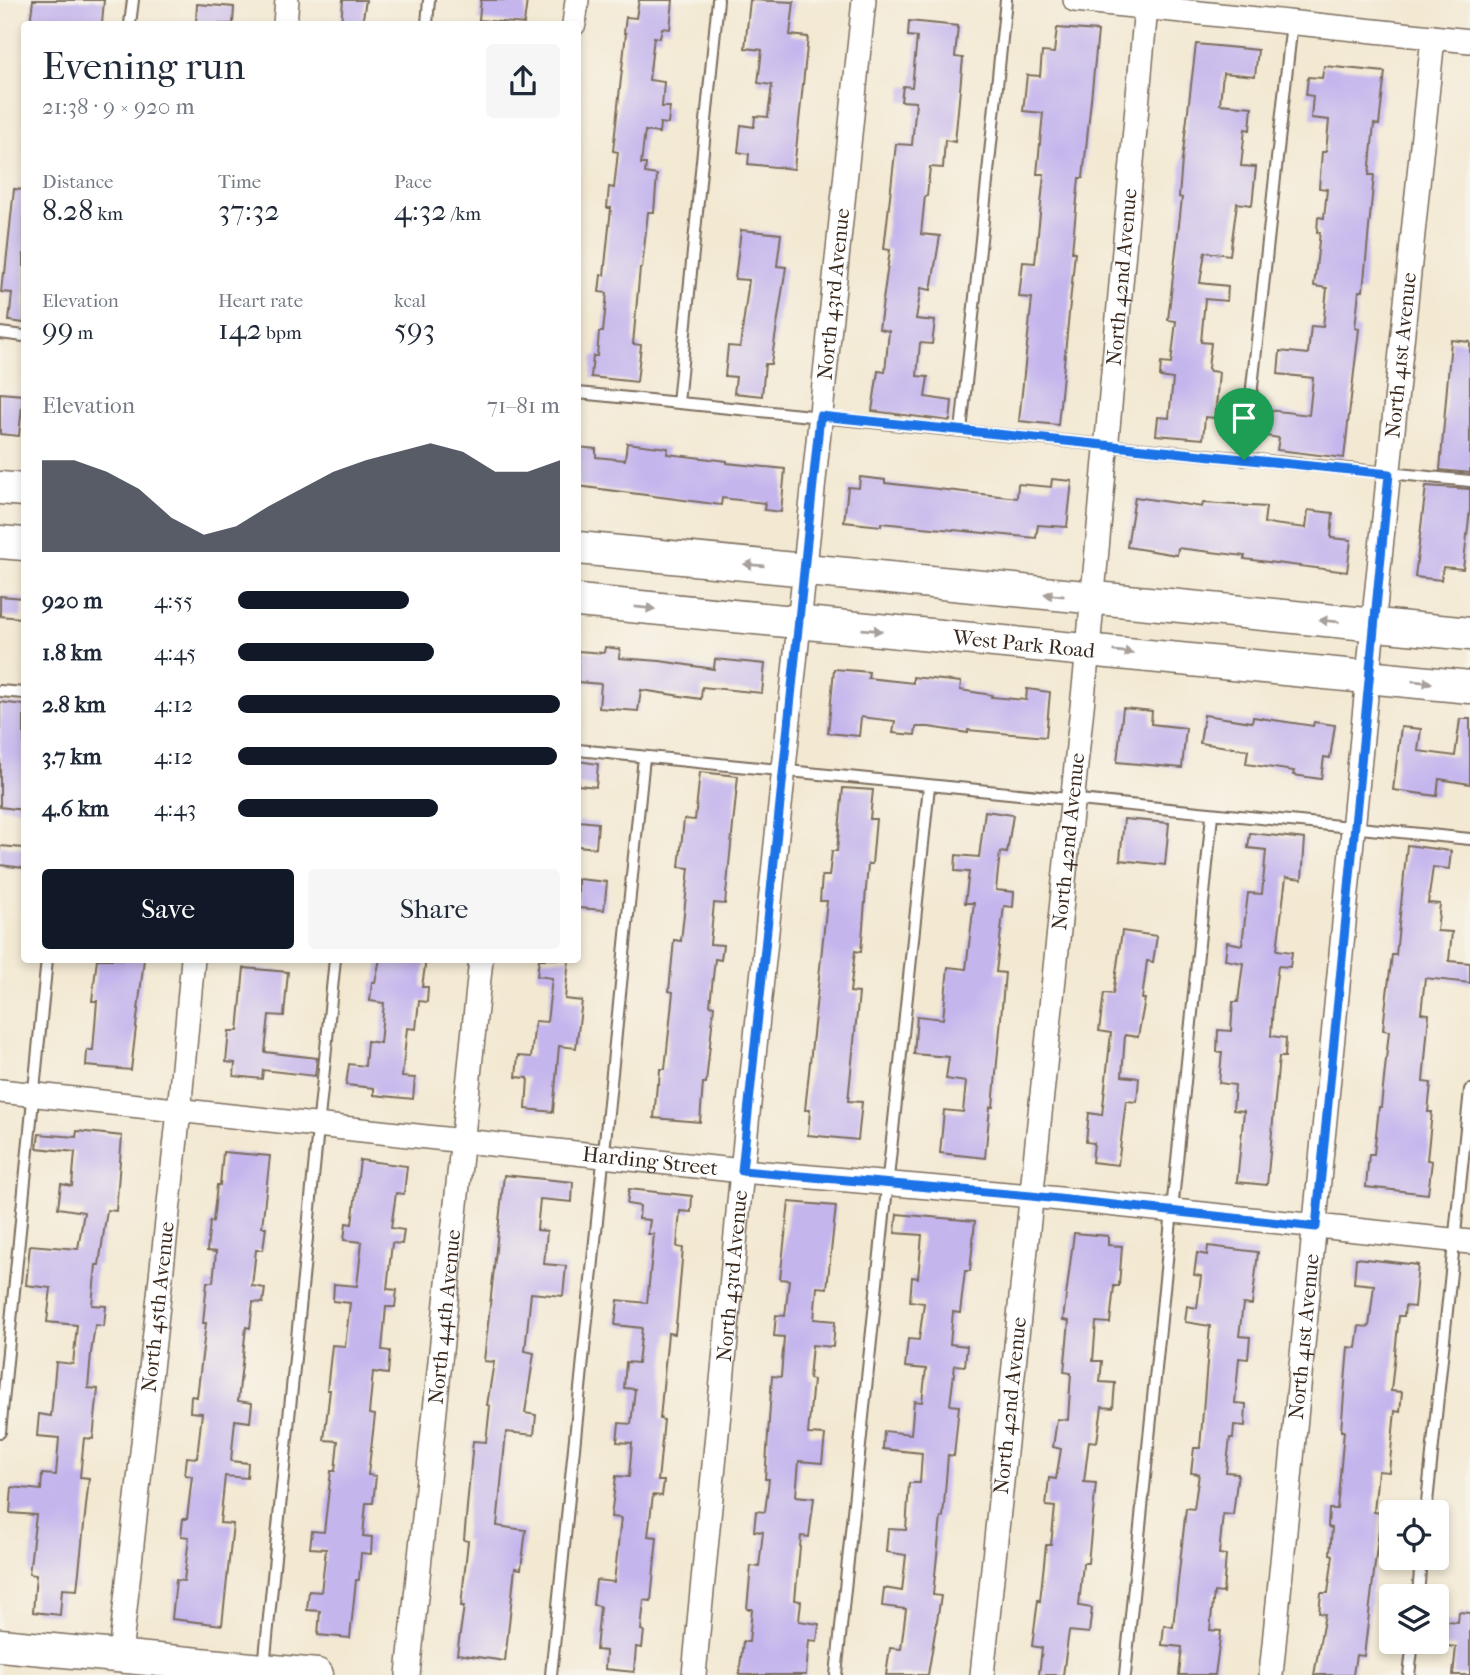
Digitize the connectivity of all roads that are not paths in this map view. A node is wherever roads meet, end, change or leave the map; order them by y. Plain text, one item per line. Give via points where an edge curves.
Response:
1 (133, 0) edge
2 (287, 0) edge
3 (429, 0) edge
4 (577, 0) edge
5 (718, 0) edge
6 (864, 0) edge
7 (1006, 0) edge
8 (1075, 0) edge
9 (1146, 6) junction
10 (130, 21) edge
11 (285, 21) edge
12 (427, 21) edge
13 (574, 21) edge
14 (1292, 22) junction
15 (1433, 37) junction
16 (1470, 41) edge
17 (0, 333) edge
18 (21, 335) edge
19 (581, 393) edge
20 (678, 403) junction
21 (820, 416) junction
22 (961, 431) junction
23 (1106, 446) junction
24 (1244, 460) junction
25 (1389, 474) junction
26 (1470, 481) edge
27 (0, 488) edge
28 (21, 491) edge
29 (0, 542) edge
30 (21, 544) edge
31 (581, 548) edge
32 (804, 569) junction
33 (1092, 599) junction
34 (581, 601) edge
35 (798, 623) junction
36 (1373, 625) junction
37 (1470, 634) edge
38 (1088, 649) junction
39 (1368, 676) junction
40 (1470, 687) edge
41 (0, 691) edge
42 (21, 693) edge
43 (581, 750) edge
44 (644, 757) junction
45 (783, 771) junction
46 (929, 786) junction
47 (1072, 801) junction
48 (1212, 815) junction
49 (1353, 828) junction
50 (1470, 839) edge
51 (47, 963) edge
52 (193, 963) edge
53 (335, 963) edge
54 (481, 963) edge
55 (1470, 1090) edge
56 (0, 1091) edge
57 (34, 1095) junction
58 (179, 1111) junction
59 (317, 1125) junction
60 (463, 1141) junction
61 (603, 1156) junction
62 (742, 1171) junction
63 (886, 1184) junction
64 (1031, 1196) junction
65 (1170, 1211) junction
66 (1316, 1227) junction
67 (1462, 1241) edge
68 (0, 1432) edge
69 (1428, 1500) edge
70 (0, 1645) edge
71 (1412, 1654) edge
72 (120, 1655) junction
73 (263, 1670) junction
74 (317, 1675) edge
75 (408, 1675) edge
76 (551, 1675) edge
77 (694, 1675) edge
78 (836, 1675) edge
79 (982, 1675) edge
80 (1125, 1675) edge
81 (1271, 1675) edge
82 (1409, 1675) edge

1 - 10 lane
2 - 11 street
3 - 12 lane
4 - 13 street
5 - 20 lane
6 - 21 street, North 43rd Avenue
7 - 22 lane
8 - 9 street
9 - 14 street
9 - 23 street, North 42nd Avenue
14 - 15 street
14 - 24 lane
15 - 16 street
15 - 25 street, North 41st Avenue
17 - 18 lane
19 - 20 lane
20 - 21 lane
21 - 22 lane
21 - 32 street, North 43rd Avenue
22 - 23 lane
23 - 24 lane
23 - 33 street, North 42nd Avenue
24 - 25 lane
25 - 26 lane
25 - 36 street, North 41st Avenue
27 - 28 street
29 - 30 street
32 -> 31 street
33 -> 32 street
32 - 35 street, North 43rd Avenue
36 -> 33 street
33 - 38 street, North 42nd Avenue
34 -> 35 street, West Park Road
35 -> 38 street, West Park Road
35 - 45 street, North 43rd Avenue
36 - 37 street
36 - 39 street, North 41st Avenue
38 -> 39 street, West Park Road
38 - 47 street, North 42nd Avenue
39 -> 40 street, West Park Road
39 - 49 street, North 41st Avenue
41 - 42 lane
43 - 44 lane
44 - 45 lane
44 - 61 lane
45 - 46 lane
45 - 62 street, North 43rd Avenue
46 - 47 lane
46 - 63 lane
47 - 48 lane
47 - 64 street, North 42nd Avenue
48 - 49 lane
48 - 65 lane
49 - 50 lane
49 - 66 street, North 41st Avenue
51 - 57 lane
52 - 58 street, North 45th Avenue
53 - 59 lane
54 - 60 street, North 44th Avenue
55 - 67 lane
56 - 57 street, Harding Street
57 - 58 street, Harding Street
57 - 68 lane
58 - 59 street, Harding Street
58 - 72 street, North 45th Avenue
59 - 60 street, Harding Street
59 - 73 lane
60 - 61 street, Harding Street
60 - 75 street, North 44th Avenue
61 - 62 street, Harding Street
61 - 76 lane
62 - 63 street, Harding Street
62 - 77 street, North 43rd Avenue
63 - 64 street, Harding Street
63 - 78 lane
64 - 65 street, Harding Street
64 - 79 street, North 42nd Avenue
65 - 66 street, Harding Street
65 - 80 lane
66 - 67 street, Harding Street
66 - 81 street, North 41st Avenue
67 - 69 lane
70 - 72 street
71 - 82 lane
72 - 73 street
73 - 74 street

